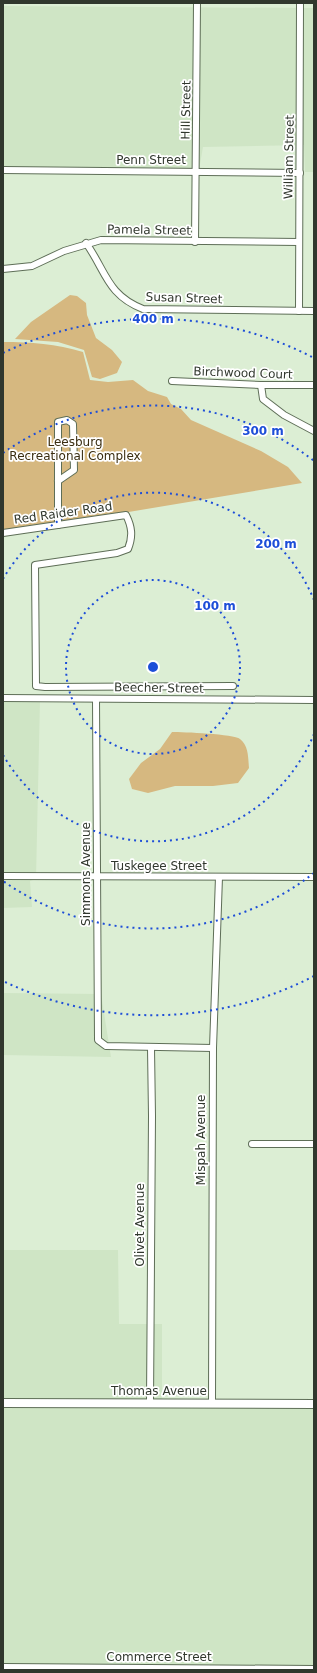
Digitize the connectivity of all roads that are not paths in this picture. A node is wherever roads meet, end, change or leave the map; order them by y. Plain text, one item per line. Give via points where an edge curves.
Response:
1 (197, 3) edge
2 (300, 3) edge
3 (3, 170) edge
4 (196, 171) junction
5 (300, 173) junction
6 (195, 242) junction
7 (299, 242) junction
8 (86, 243) junction
9 (3, 269) edge
10 (299, 311) junction
11 (314, 311) edge
12 (172, 382) dead end
13 (314, 385) edge
14 (262, 386) junction
15 (314, 430) edge
16 (58, 481) junction
17 (58, 525) junction
18 (3, 533) edge
19 (234, 686) dead end
20 (3, 698) edge
21 (96, 699) junction
22 (314, 700) edge
23 (3, 876) edge
24 (97, 876) junction
25 (219, 877) junction
26 (314, 877) edge
27 (151, 1048) junction
28 (213, 1048) junction
29 (252, 1144) dead end
30 (314, 1144) edge
31 (3, 1402) edge
32 (150, 1403) junction
33 (212, 1404) junction
34 (314, 1404) edge
35 (3, 1667) edge
36 (314, 1669) edge

1 - 4 street, Hill Street
2 - 5 street, William Street
3 - 4 street, Penn Street
4 - 5 street, Penn Street
4 - 6 street, Hill Street
5 - 7 street, William Street
6 - 7 street, Pamela Street
6 - 8 street, Pamela Street via 101,240
7 - 10 street, William Street
8 - 9 street, Pamela Street via 32,266
8 - 10 street, Susan Street via 112,288 126,301 143,309
10 - 11 street, Susan Street
12 - 14 street, Birchwood Court
13 - 14 street, Birchwood Court
14 - 15 street via 263,399 284,415
16 - 16 street via 58,422 67,420 73,424 74,470
16 - 17 street
17 - 18 street, Red Raider Road
17 - 19 street, Red Raider Road via 126,515 131,526 132,540 128,549 117,552 35,565 36,686
20 - 21 street, Beecher Street
21 - 22 street, Beecher Street
21 - 24 street, Simmons Avenue
23 - 24 street, Tuskegee Street
24 - 25 street, Tuskegee Street
24 - 27 street, Simmons Avenue via 97,1037 104,1046
25 - 26 street, Tuskegee Street
25 - 28 street, Mispah Avenue
27 - 28 street
27 - 32 street, Olivet Avenue
28 - 33 street, Mispah Avenue
29 - 30 street
31 - 32 street, Thomas Avenue
32 - 33 street, Thomas Avenue
33 - 34 street, Thomas Avenue
35 - 36 street, Commerce Street

